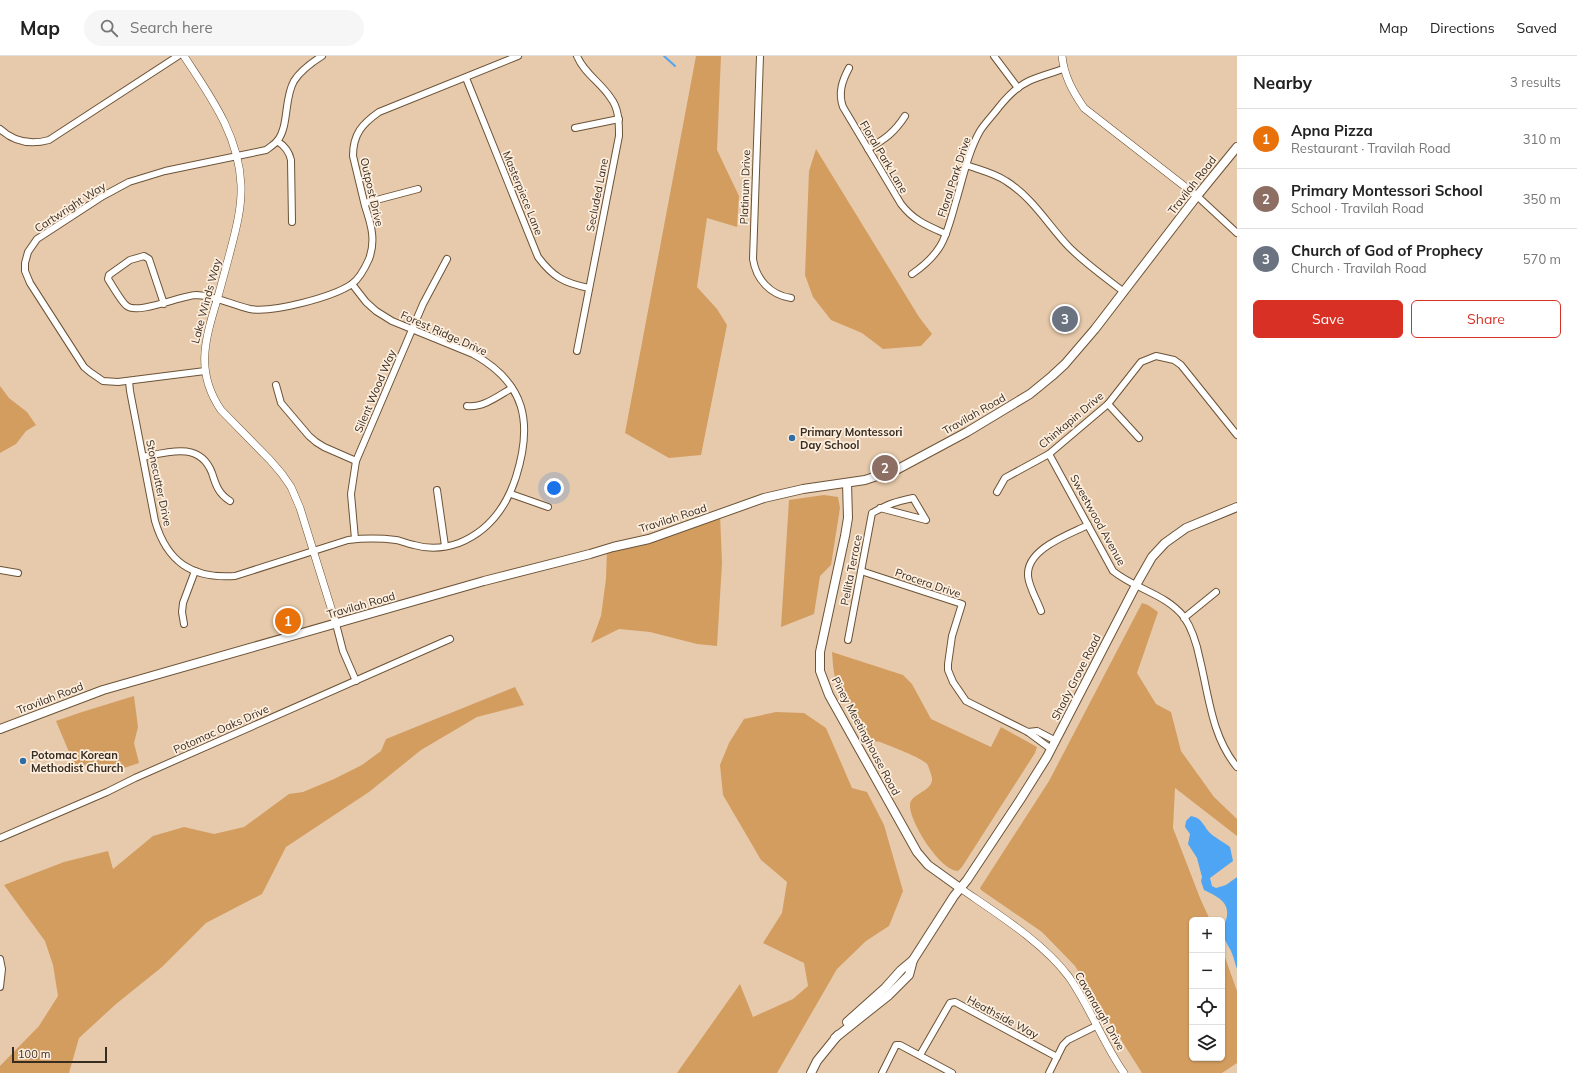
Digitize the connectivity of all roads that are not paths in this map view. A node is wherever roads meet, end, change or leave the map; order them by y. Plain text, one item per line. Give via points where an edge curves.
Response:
1 (178, 56) edge
2 (184, 56) edge
3 (322, 56) edge
4 (518, 56) edge
5 (577, 56) edge
6 (760, 56) edge
7 (994, 56) edge
8 (1062, 56) edge
9 (849, 68) dead end
10 (1063, 69) junction
11 (466, 78) junction
12 (1018, 88) junction
13 (905, 116) dead end
14 (619, 119) junction
15 (575, 128) dead end
16 (0, 129) edge
17 (277, 141) junction
18 (1237, 147) edge
19 (868, 149) junction
20 (237, 157) junction
21 (966, 165) junction
22 (418, 189) dead end
23 (1197, 196) junction
24 (364, 203) junction
25 (292, 222) dead end
26 (946, 234) junction
27 (1237, 234) edge
28 (447, 259) dead end
29 (912, 274) dead end
30 (352, 284) junction
31 (589, 288) junction
32 (1124, 292) junction
33 (791, 298) dead end
34 (217, 299) junction
35 (164, 304) junction
36 (413, 330) junction
37 (577, 351) dead end
38 (205, 371) junction
39 (130, 381) junction
40 (276, 385) dead end
41 (512, 388) junction
42 (1108, 404) junction
43 (467, 406) dead end
44 (1237, 435) edge
45 (1139, 438) dead end
46 (1049, 454) junction
47 (143, 457) junction
48 (356, 461) junction
49 (847, 484) junction
50 (436, 490) dead end
51 (997, 492) dead end
52 (511, 494) junction
53 (230, 501) dead end
54 (548, 507) dead end
55 (1237, 507) edge
56 (880, 508) junction
57 (1088, 525) junction
58 (355, 539) junction
59 (446, 546) junction
60 (314, 552) junction
61 (0, 570) edge
62 (195, 571) junction
63 (861, 571) junction
64 (18, 573) dead end
65 (1136, 585) junction
66 (1216, 592) dead end
67 (1041, 611) dead end
68 (1184, 618) junction
69 (184, 624) dead end
70 (336, 624) junction
71 (450, 639) dead end
72 (848, 640) dead end
73 (356, 680) junction
74 (0, 729) edge
75 (1053, 745) junction
76 (1237, 767) edge
77 (0, 838) edge
78 (960, 888) junction
79 (0, 959) edge
80 (0, 987) edge
81 (1096, 1026) junction
82 (920, 1055) junction
83 (1057, 1057) junction
84 (811, 1073) edge
85 (882, 1073) edge
86 (952, 1073) edge
87 (1049, 1073) edge
88 (1124, 1073) edge

1 - 16 street via 49,140 17,140
2 - 20 street, Lake Winds Way via 220,111
3 - 17 street via 307,66 294,82 282,133
4 - 11 street, Outpost Drive
5 - 14 street, Secluded Lane via 584,70 615,104
6 - 33 street, Platinum Drive via 754,267 762,282 776,293
7 - 12 street
8 - 10 street
9 - 19 street, Floral Park Lane via 843,79 840,100
10 - 12 street, Floral Park Drive via 1041,76
10 - 23 street via 1084,108
11 - 24 street, Outpost Drive via 379,112 366,121 358,131 353,148
11 - 31 street, Masterpiece Lane via 538,257 560,280
12 - 21 street, Floral Park Drive via 1008,96 980,131
13 - 19 street via 885,139
14 - 15 street
14 - 31 street, Secluded Lane via 619,136
17 - 20 street, Cartwright Way via 266,150
17 - 25 street via 284,145 291,160
18 - 23 main road, Travilah Road
19 - 26 street, Floral Park Lane via 907,212 914,219
20 - 34 street, Lake Winds Way via 241,184 240,210
20 - 39 street, Cartwright Way via 165,171 129,182 102,196 37,239 28,252 25,271 30,283 84,367 103,381
21 - 26 street, Floral Park Drive
21 - 32 street via 995,175 1015,188 1070,248
22 - 24 street
23 - 27 street
23 - 32 main road, Travilah Road
24 - 30 street, Outpost Drive via 372,233 372,248 365,268
26 - 29 street, Floral Park Drive via 931,259
28 - 36 street, Silent Wood Way via 422,304
30 - 34 street, Outpost Drive via 334,294 277,309 250,309
30 - 36 street, Forest Ridge Drive via 376,311
31 - 37 street, Secluded Lane
32 - 49 main road, Travilah Road via 1065,364 1030,394 898,469
34 - 35 street, Outpost Drive via 198,295
34 - 38 street, Lake Winds Way via 205,345
35 - 35 street, Outpost Drive via 132,308 127,306 108,279 108,274 130,260 144,256 149,258
36 - 41 street, Forest Ridge Drive via 485,360 501,373
36 - 48 street, Silent Wood Way
38 - 39 street, Cartwright Way
38 - 60 street, Lake Winds Way via 210,391 221,410 270,460 291,487
39 - 47 street, Stonecutter Drive
40 - 48 street via 281,403 309,436 324,447
41 - 43 street via 482,404
41 - 52 street, Forest Ridge Drive via 523,414 525,435 522,459
42 - 44 street, Chinkapin Drive via 1141,362 1156,356 1165,357 1181,365
42 - 45 street
42 - 46 street, Chinkapin Drive
46 - 51 street, Chinkapin Drive via 1005,478
46 - 57 street, Sweetwood Avenue
47 - 53 street via 178,450 186,450 198,456 210,468 222,496
47 - 62 street, Stonecutter Drive via 160,537 175,558
48 - 58 street, Silent Wood Way via 351,494
49 - 70 main road, Travilah Road via 769,496 649,539 613,546 484,581
49 - 78 main road, Piney Meetinghouse Road via 848,518 822,642 820,671 829,695 917,852 928,865
50 - 59 street
52 - 54 street
52 - 59 street, Forest Ridge Drive via 487,527 470,538
55 - 65 main road, Shady Grove Road via 1196,522 1173,536 1152,557
56 - 56 street via 903,514 926,520 913,498 892,502
56 - 63 street, Pellita Terrace via 872,513
57 - 65 street, Sweetwood Avenue via 1113,571
57 - 67 street via 1043,548 1031,561 1028,577
58 - 59 street, Forest Ridge Drive via 381,538 426,547
58 - 60 street, Forest Ridge Drive
60 - 62 street, Stonecutter Drive via 235,576 220,577
60 - 70 street, Lake Winds Way
61 - 64 street
62 - 69 street via 183,603
63 - 72 street, Pellita Terrace
63 - 75 street, Procera Drive via 962,604 952,636 948,664 953,682 966,701 1028,732 1037,731
65 - 68 street, Sweetwood Avenue via 1166,601
65 - 75 main road, Shady Grove Road
66 - 68 street
68 - 76 street, Sweetwood Avenue via 1197,646 1218,735
70 - 73 street via 343,651
70 - 74 main road, Travilah Road via 103,690
71 - 73 street, Potomac Oaks Drive
73 - 77 street, Potomac Oaks Drive
75 - 78 main road, Shady Grove Road via 1020,800
78 - 81 street, Cavanaugh Drive via 1044,950 1076,987
78 - 84 main road via 913,960 909,975 835,1038
79 - 80 street
81 - 83 street via 1068,1040
81 - 88 street, Cavanaugh Drive
82 - 83 street, Heathside Way via 950,1003 955,1002
82 - 85 street via 896,1045
82 - 86 street
83 - 87 street

